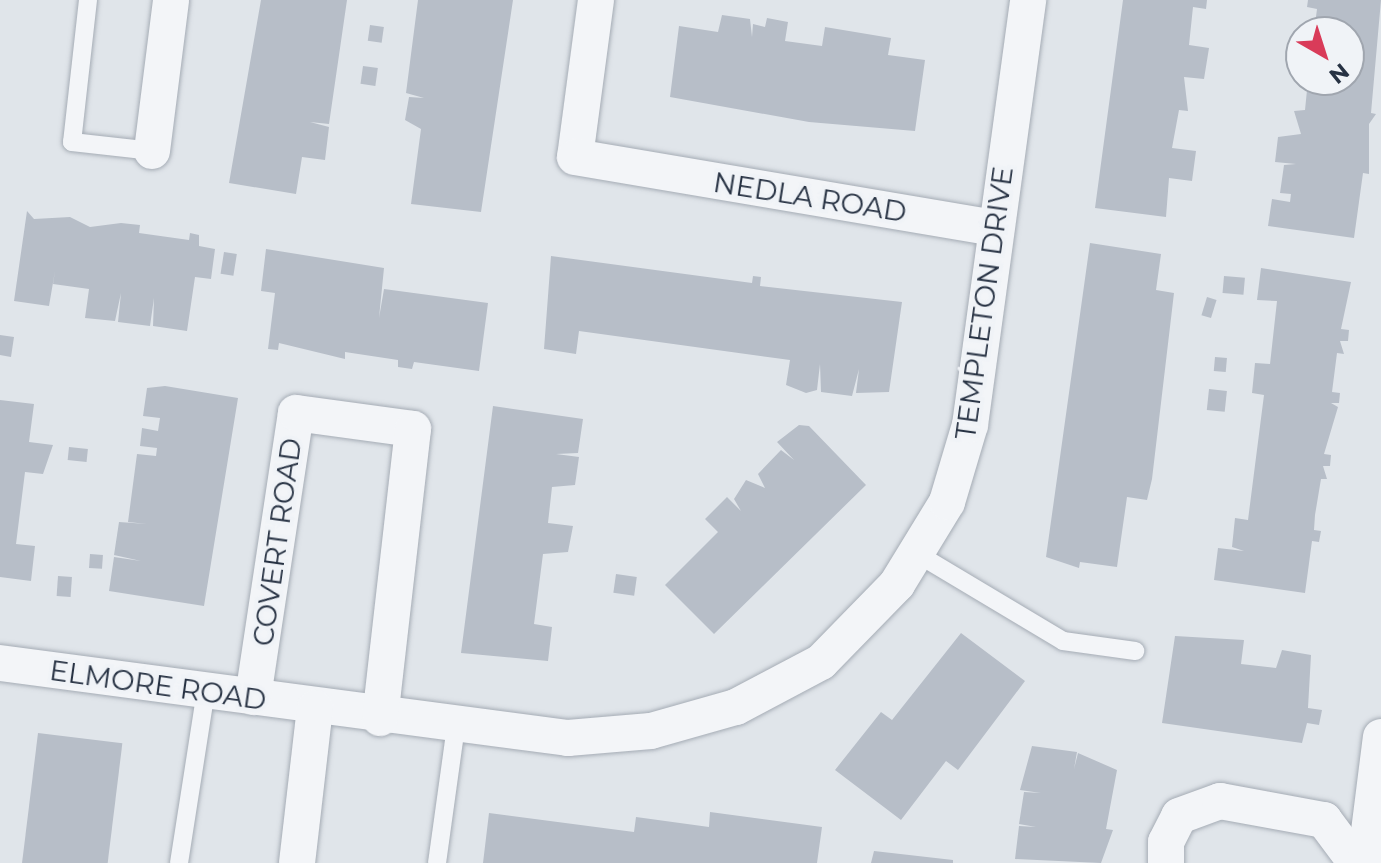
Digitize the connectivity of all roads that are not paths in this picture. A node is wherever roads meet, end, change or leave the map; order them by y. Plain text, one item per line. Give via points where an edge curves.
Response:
1 (88, 0) edge
2 (171, 0) edge
3 (596, 0) edge
4 (1028, 0) edge
5 (152, 151) joint
6 (996, 228) junction
7 (916, 553) junction
8 (1135, 651) dead end
9 (0, 663) edge
10 (206, 690) junction
11 (253, 697) junction
12 (315, 708) junction
13 (380, 718) junction
14 (456, 726) junction
15 (1381, 737) edge
16 (179, 863) edge
17 (297, 863) edge
18 (437, 863) edge
19 (1166, 863) edge
20 (1356, 863) edge
21 (1365, 863) edge

1 - 5 lane via 72,142
2 - 5 street
3 - 6 street, NEDLA ROAD via 575,157
4 - 6 street, TEMPLETON DRIVE
6 - 7 street, TEMPLETON DRIVE via 970,425 947,502
7 - 8 lane via 1063,641
7 - 14 street, TEMPLETON DRIVE via 897,584 821,662 736,707 651,731 568,738
9 - 10 street, ELMORE ROAD
10 - 11 street, ELMORE ROAD
10 - 16 lane
11 - 12 street, ELMORE ROAD
11 - 13 street, COVERT ROAD via 296,413 413,429
12 - 13 street, TEMPLETON DRIVE
12 - 17 street
13 - 14 street, TEMPLETON DRIVE
14 - 18 lane
15 - 21 street
19 - 20 street via 1166,842 1179,816 1220,801 1324,820

